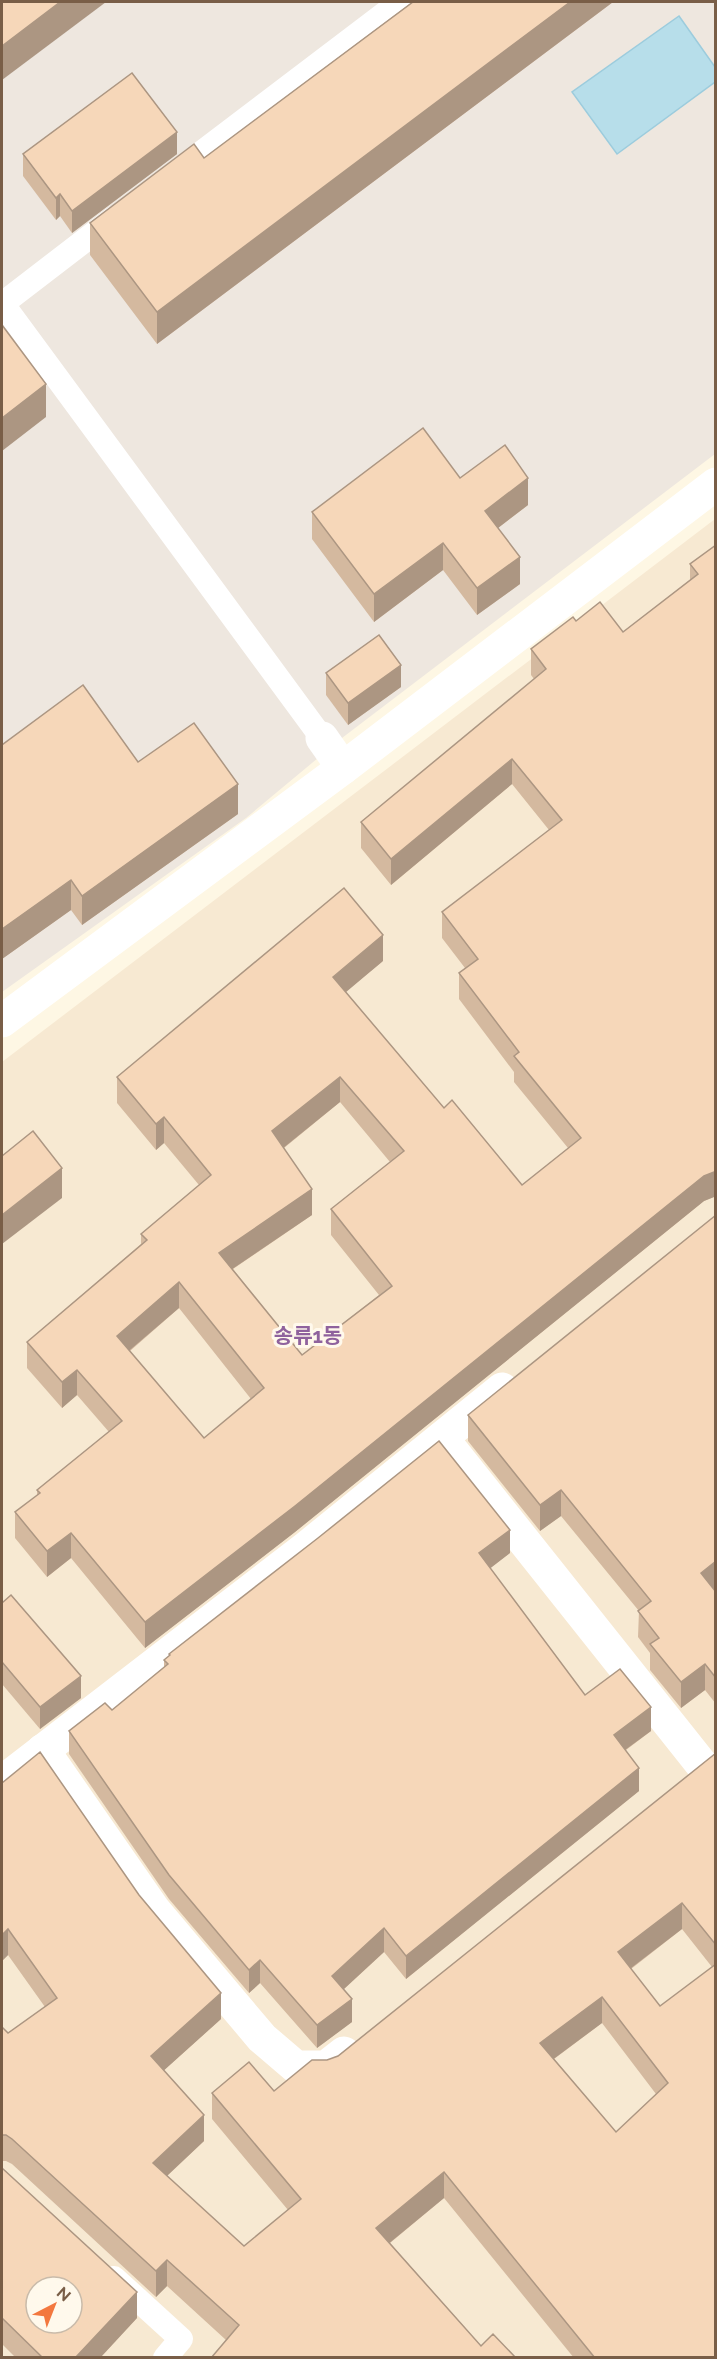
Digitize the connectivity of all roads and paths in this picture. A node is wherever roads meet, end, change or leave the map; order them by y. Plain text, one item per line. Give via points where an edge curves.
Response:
1 (400, 2) edge
2 (2, 303) edge
3 (716, 484) edge
4 (322, 738) joint
5 (343, 768) junction
6 (2, 1021) edge
7 (526, 1370) edge
8 (442, 1438) junction
9 (43, 1750) junction
10 (709, 1759) edge
11 (2, 1782) edge
12 (675, 1786) edge
13 (363, 2037) edge
14 (95, 2261) edge
15 (165, 2358) edge

1 - 2 lane
2 - 4 lane
3 - 5 street
4 - 5 street
5 - 6 street
7 - 8 street
8 - 9 street
8 - 10 street
9 - 11 street
9 - 13 street via 154,1910 262,2038 296,2067 326,2067
10 - 12 street
14 - 15 lane via 181,2339

